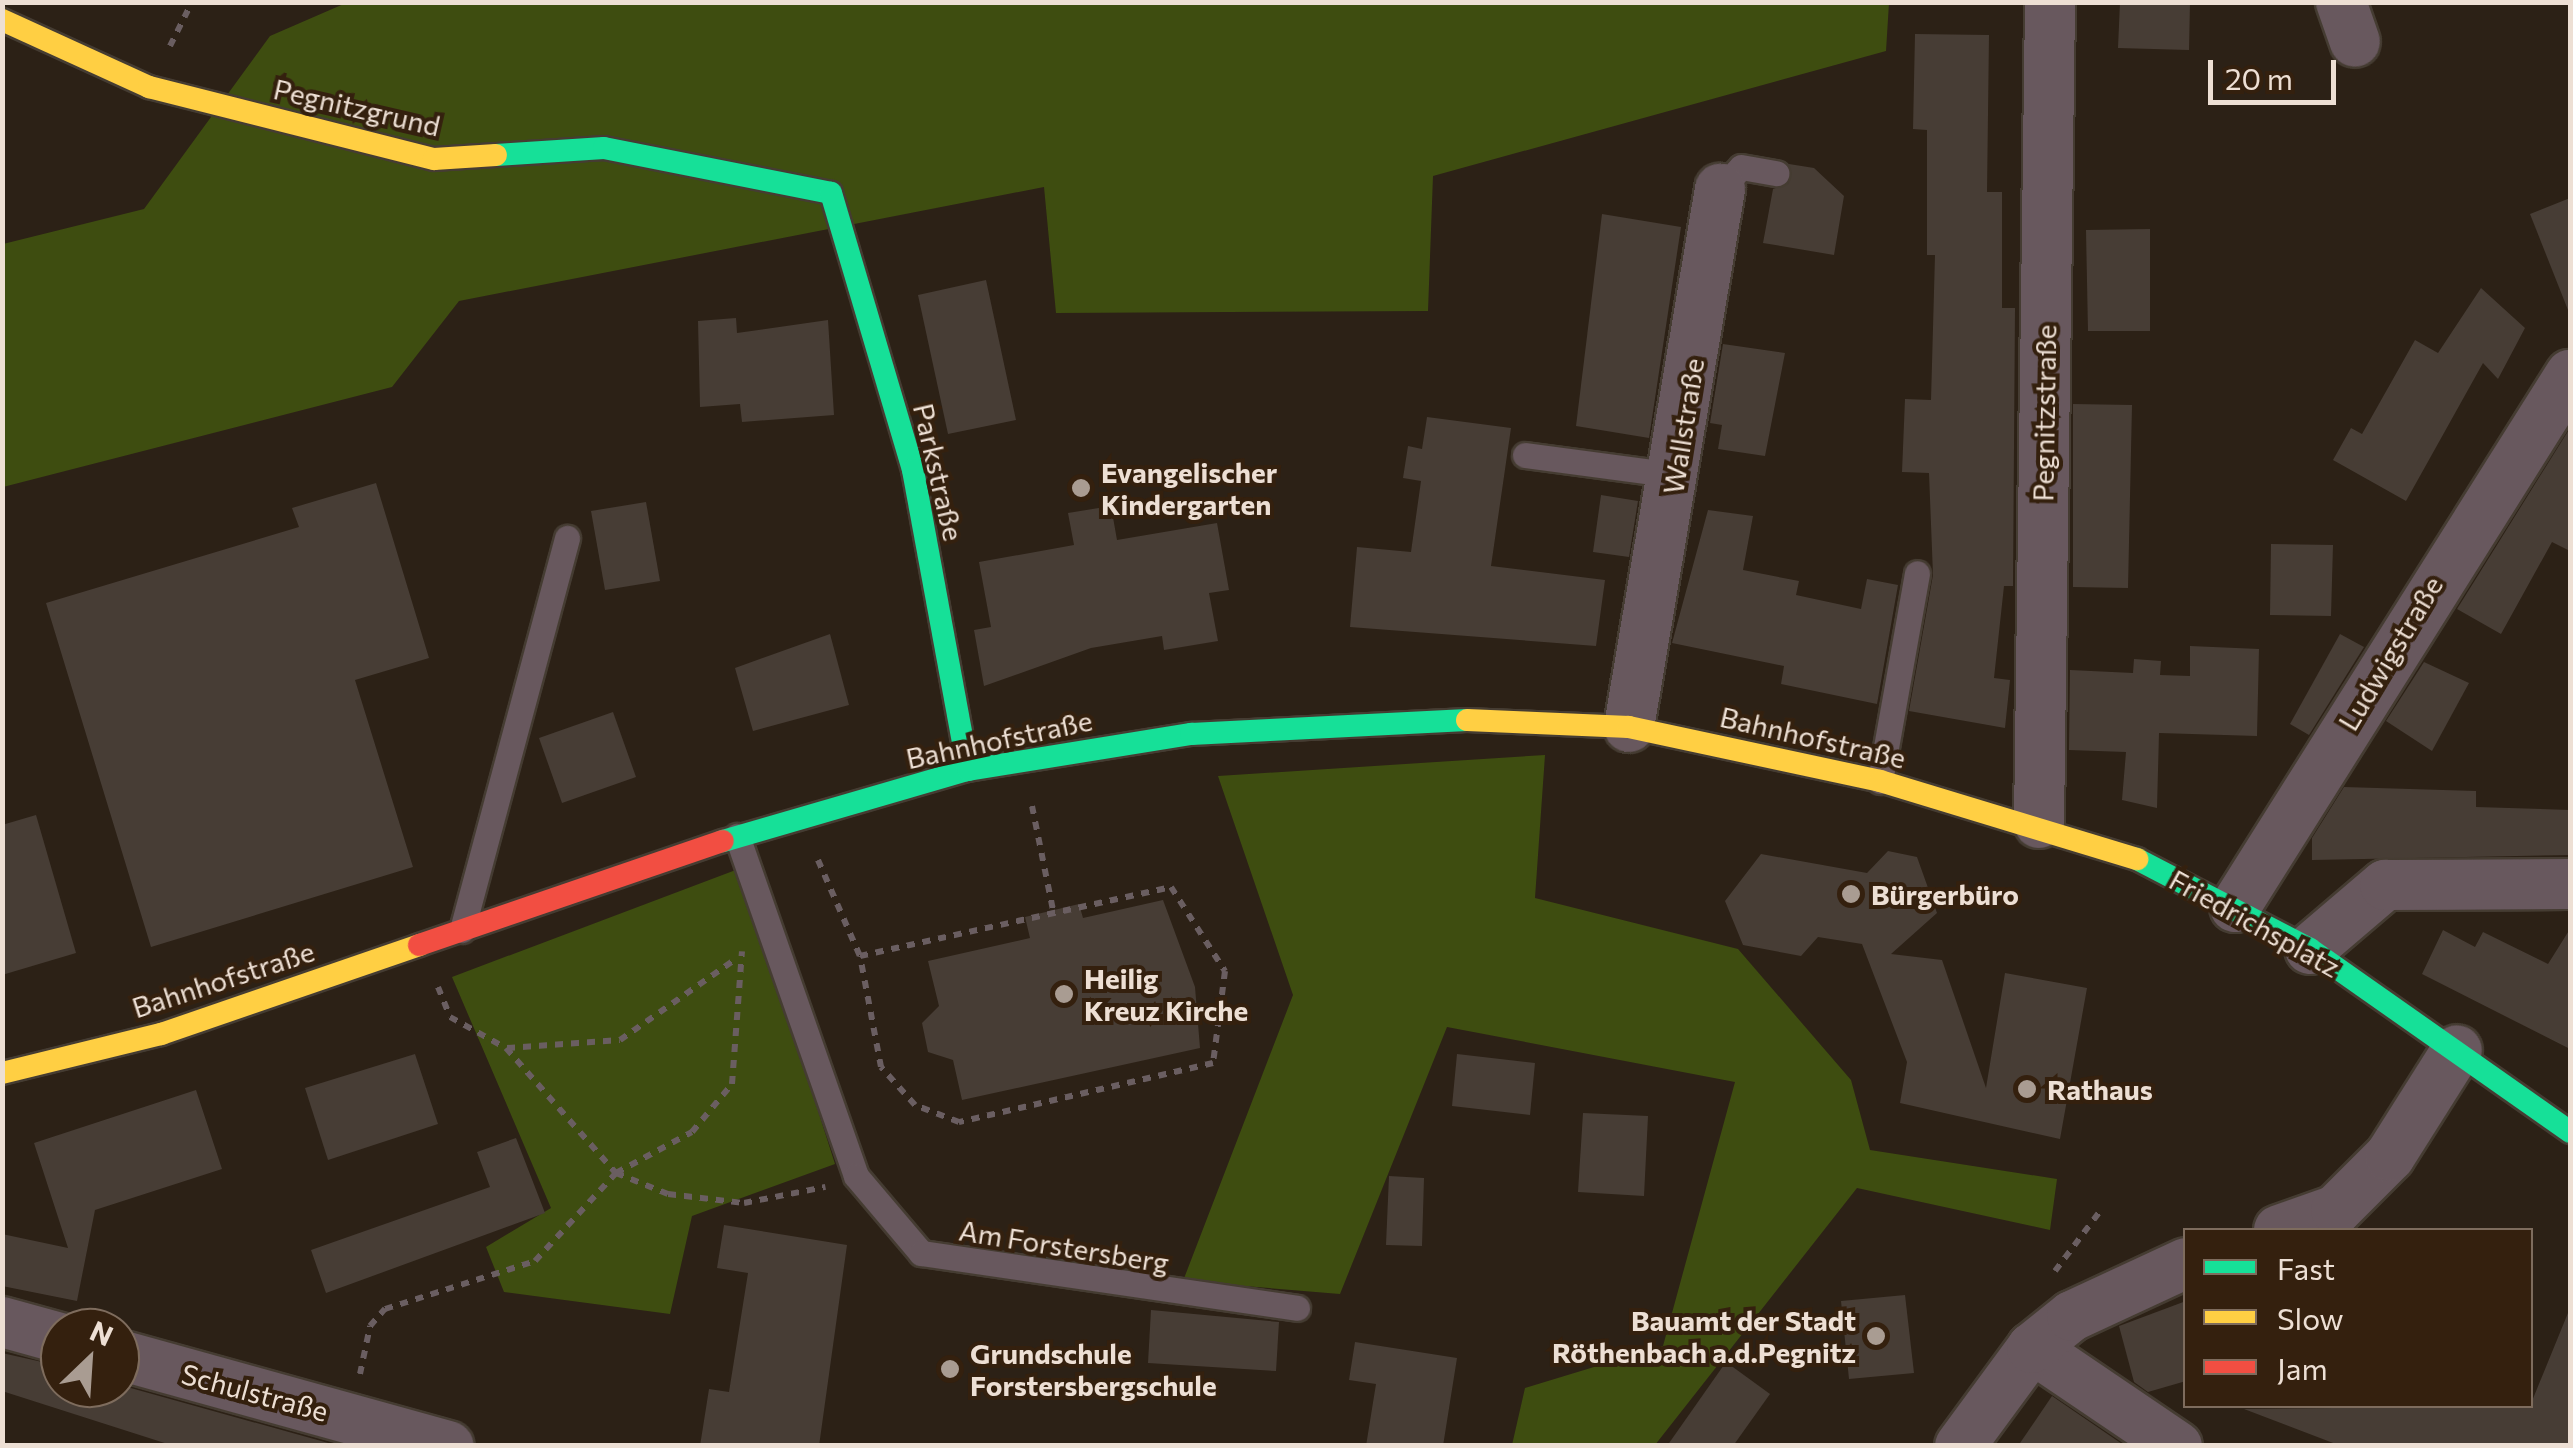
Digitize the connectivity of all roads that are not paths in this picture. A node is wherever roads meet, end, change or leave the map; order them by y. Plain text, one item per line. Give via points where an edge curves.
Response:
1 (2050, 2) edge
2 (2, 20) edge
3 (1776, 173) dead end
4 (1720, 190) joint
5 (831, 193) joint
6 (2558, 388) edge
7 (1524, 455) dead end
8 (1676, 476) junction
9 (567, 538) dead end
10 (1917, 573) dead end
11 (1629, 727) junction
12 (968, 770) junction
13 (1880, 781) junction
14 (2038, 823) junction
15 (737, 836) junction
16 (2570, 884) edge
17 (2235, 907) junction
18 (462, 930) junction
19 (2310, 949) junction
20 (2457, 1050) junction
21 (2, 1074) edge
22 (2570, 1132) edge
23 (2285, 1228) edge
24 (2183, 1264) edge
25 (1298, 1308) dead end
26 (2, 1322) edge
27 (40, 1332) edge
28 (2032, 1348) junction
29 (140, 1361) edge
30 (449, 1446) edge
31 (1960, 1446) edge
32 (2177, 1446) edge

1 - 14 street, Pegnitzstraße
2 - 5 main road, Pegnitzgrund via 149,87 434,159 604,148
3 - 4 lane, Wallstraße via 1740,167
4 - 8 street, Wallstraße
5 - 12 main road, Parkstraße via 912,470
6 - 17 street, Ludwigstraße
7 - 8 lane
8 - 11 street, Wallstraße
9 - 18 lane
10 - 13 lane
11 - 12 main road, Bahnhofstraße via 1320,722
11 - 13 main road, Bahnhofstraße
12 - 15 main road, Bahnhofstraße
13 - 14 main road, Bahnhofstraße
14 - 17 main road, Friedrichsplatz
15 - 18 main road, Bahnhofstraße
15 - 25 lane, Am Forstersberg via 856,1176 921,1253
16 - 19 street via 2385,885
17 - 19 main road, Friedrichsplatz
18 - 21 main road, Bahnhofstraße via 161,1034
19 - 20 main road, Friedrichsplatz
20 - 22 main road, Friedrichsplatz
20 - 23 street via 2376,1170 2336,1210
24 - 28 street via 2072,1316
26 - 27 street
28 - 31 street
28 - 32 street
29 - 30 street, Schulstraße

